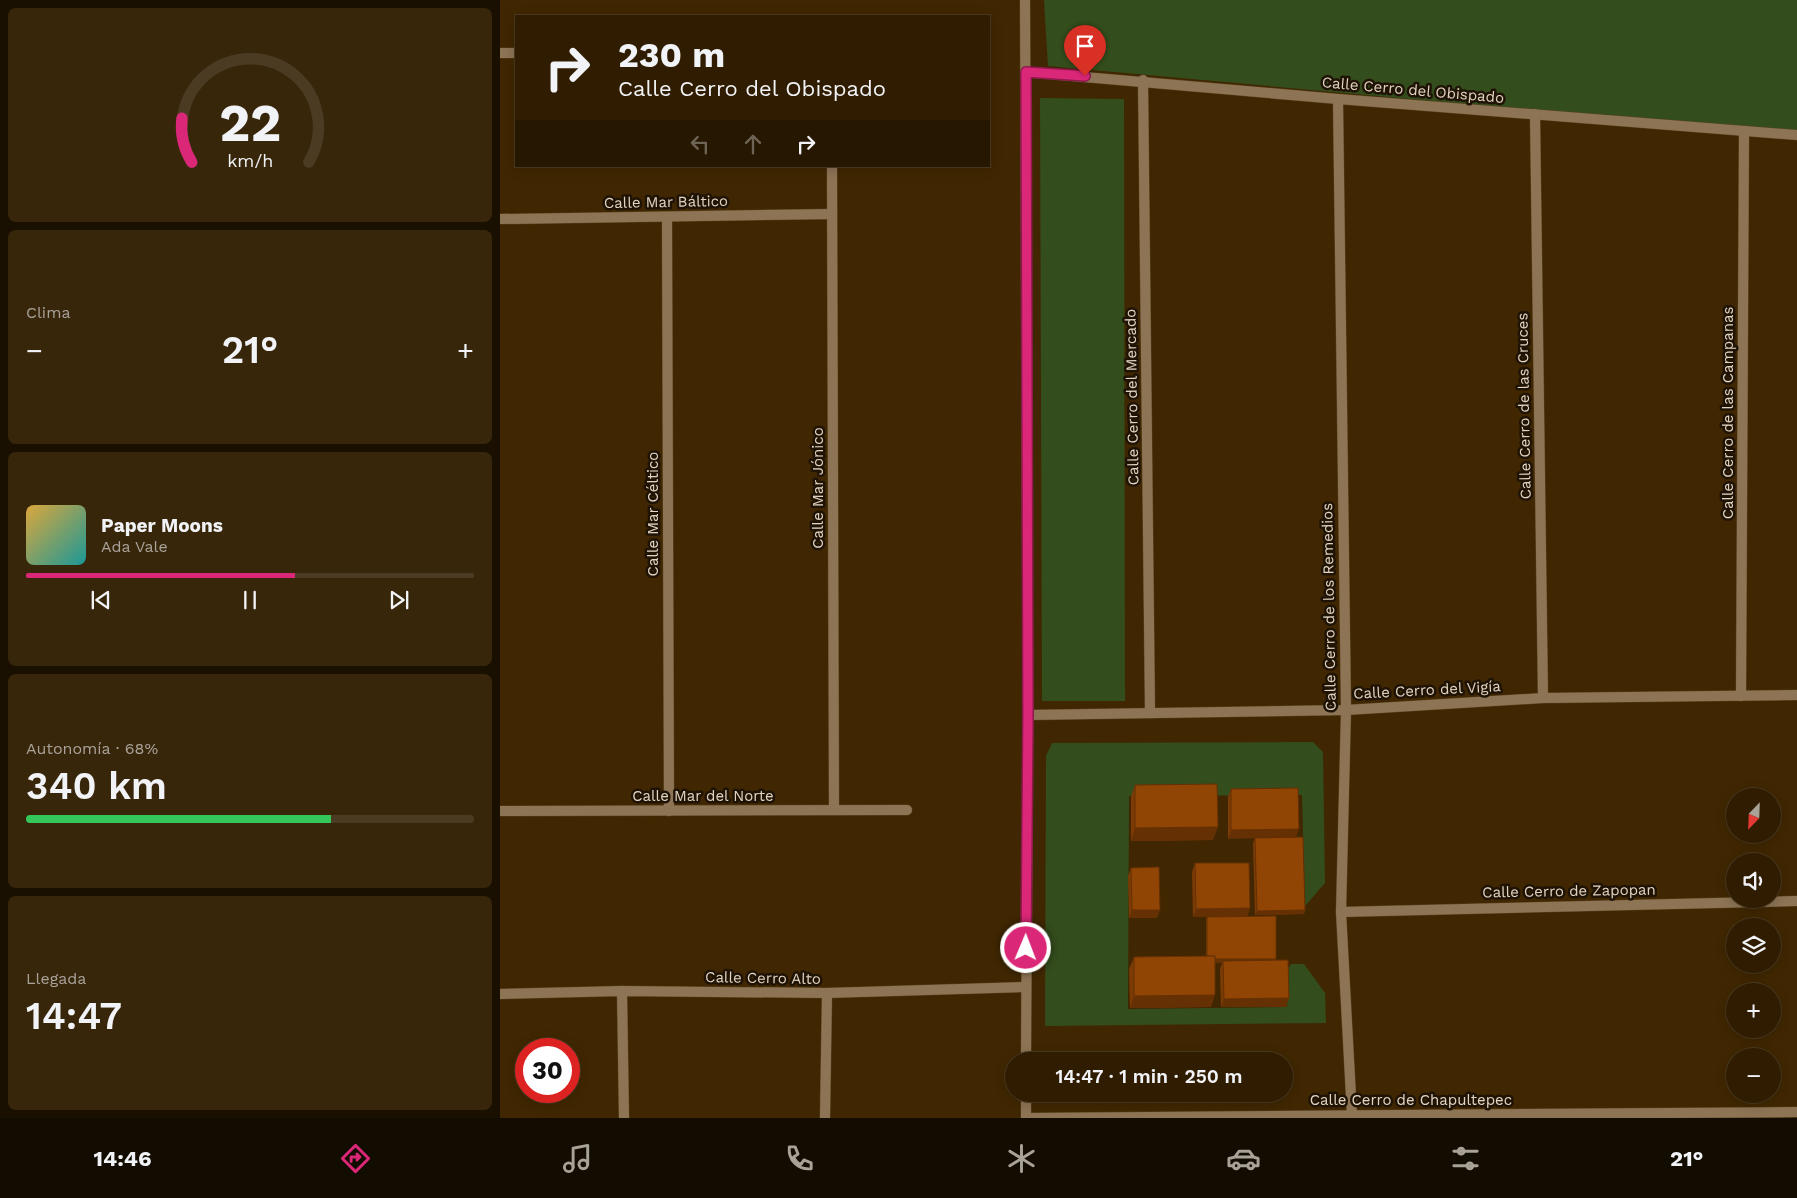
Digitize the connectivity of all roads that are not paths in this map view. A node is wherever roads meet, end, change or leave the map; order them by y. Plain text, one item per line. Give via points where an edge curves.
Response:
1 (1025, 0) edge
2 (500, 53) edge
3 (515, 53) edge
4 (1026, 72) junction
5 (1143, 80) junction
6 (1338, 99) junction
7 (1535, 114) junction
8 (1744, 131) junction
9 (1797, 135) edge
10 (832, 167) edge
11 (832, 214) junction
12 (667, 217) junction
13 (500, 219) edge
14 (1797, 695) edge
15 (1741, 696) junction
16 (1543, 698) junction
17 (1346, 710) junction
18 (1150, 713) junction
19 (1028, 715) junction
20 (834, 810) junction
21 (906, 810) dead end
22 (500, 811) edge
23 (669, 811) junction
24 (1797, 901) edge
25 (1341, 912) junction
26 (1026, 987) junction
27 (622, 991) junction
28 (827, 993) junction
29 (500, 994) edge
30 (1026, 1052) edge
31 (1026, 1102) edge
32 (1797, 1112) edge
33 (1352, 1115) junction
34 (624, 1118) edge
35 (825, 1118) edge
36 (1026, 1118) edge

1 - 4 street
2 - 3 street
4 - 5 street, Calle Cerro del Obispado
4 - 19 street
5 - 6 street, Calle Cerro del Obispado
5 - 18 street, Calle Cerro del Mercado
6 - 7 street, Calle Cerro del Obispado
6 - 17 street, Calle Cerro de los Remedios
7 - 8 street, Calle Cerro del Obispado
7 - 16 street, Calle Cerro de las Cruces
8 - 9 street, Calle Cerro del Obispado
8 - 15 street, Calle Cerro de las Campanas
10 - 11 street, Calle Mar Jónico
11 - 12 street, Calle Mar Báltico
11 - 20 street, Calle Mar Jónico
12 - 13 street, Calle Mar Báltico
12 - 23 street, Calle Mar Céltico
14 - 15 street, Calle Cerro del Vigía
15 - 16 street, Calle Cerro del Vigía
16 - 17 street, Calle Cerro del Vigía
17 - 18 street, Calle Cerro del Vigía
17 - 25 street, Calle Cerro de los Remedios
18 - 19 street, Calle Cerro del Vigía
19 - 26 street
20 - 21 street, Calle Mar del Norte
20 - 23 street, Calle Mar del Norte
22 - 23 street, Calle Mar del Norte
24 - 25 street, Calle Cerro de Zapopan
25 - 33 street, Calle Cerro de los Remedios
26 - 28 street, Calle Cerro Alto
26 - 30 street
27 - 28 street, Calle Cerro Alto
27 - 29 street, Calle Cerro Alto
27 - 34 street
28 - 35 street
31 - 36 street
32 - 33 street, Calle Cerro de Chapultepec
33 - 36 street, Calle Cerro de Chapultepec

